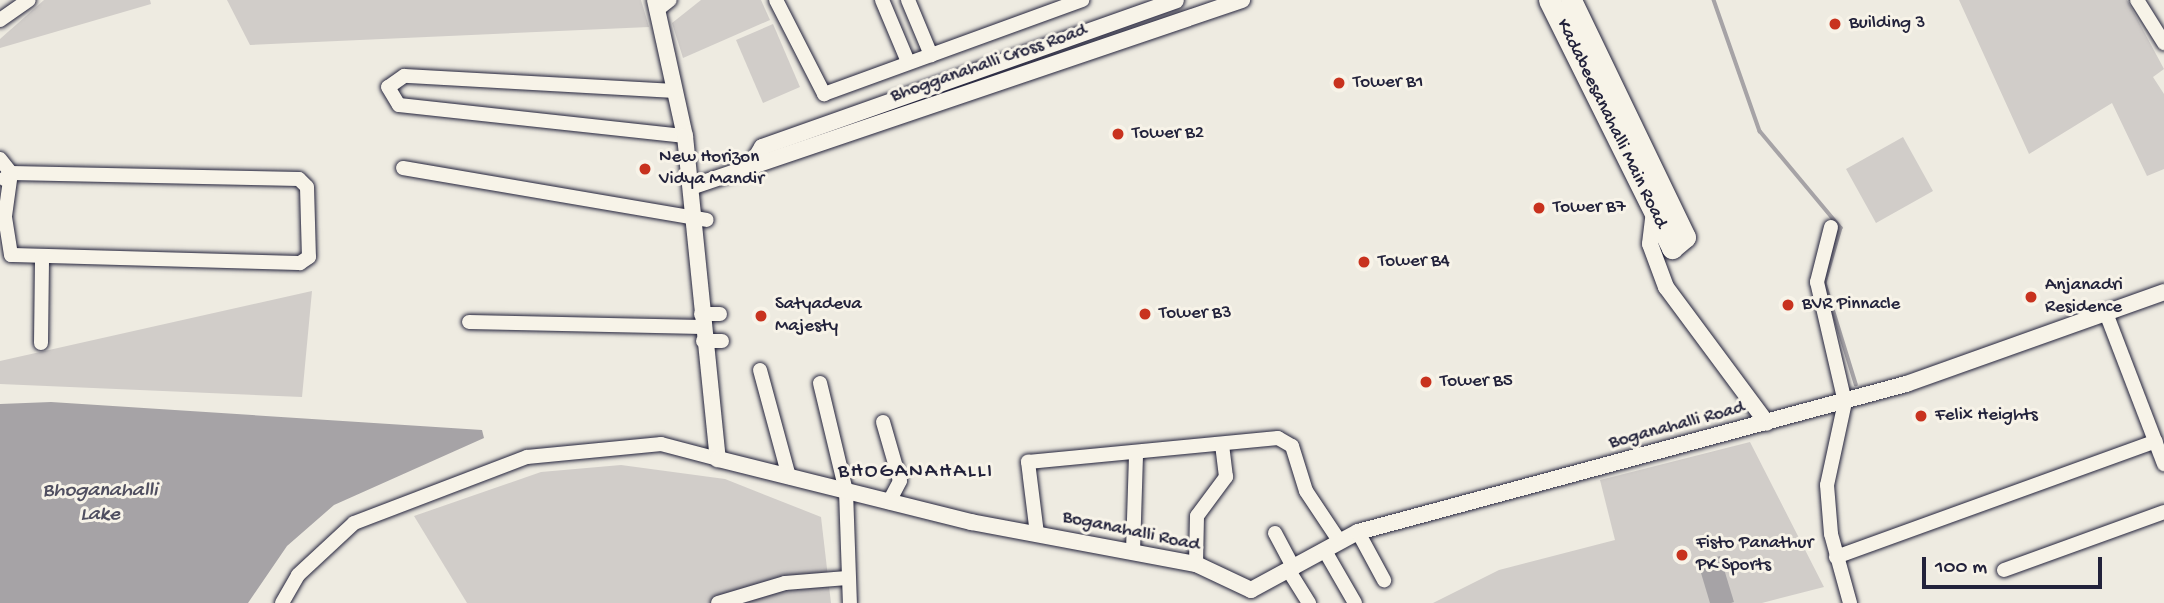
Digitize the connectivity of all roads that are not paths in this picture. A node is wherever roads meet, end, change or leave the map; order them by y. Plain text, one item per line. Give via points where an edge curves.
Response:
1 (29, 0) edge
2 (776, 0) edge
3 (883, 0) edge
4 (908, 0) edge
5 (1082, 0) edge
6 (1176, 0) edge
7 (1242, 0) edge
8 (1549, 0) edge
9 (1571, 0) edge
10 (2137, 0) edge
11 (657, 3) edge
12 (1215, 5) edge
13 (0, 20) edge
14 (2164, 43) edge
15 (931, 55) junction
16 (908, 62) junction
17 (676, 91) junction
18 (685, 136) junction
19 (0, 159) edge
20 (750, 167) junction
21 (403, 168) dead end
22 (6, 178) edge
23 (691, 187) junction
24 (1654, 211) junction
25 (2, 215) edge
26 (701, 219) junction
27 (1832, 228) dead end
28 (42, 258) junction
29 (2164, 292) edge
30 (2106, 313) junction
31 (720, 314) dead end
32 (469, 322) dead end
33 (702, 327) junction
34 (722, 341) dead end
35 (41, 343) dead end
36 (760, 370) dead end
37 (820, 383) dead end
38 (1845, 402) junction
39 (883, 422) dead end
40 (1768, 423) junction
41 (2156, 441) junction
42 (1222, 445) junction
43 (1136, 456) junction
44 (718, 459) junction
45 (2164, 464) edge
46 (789, 477) junction
47 (846, 491) junction
48 (889, 502) junction
49 (2164, 512) edge
50 (1358, 532) junction
51 (1275, 533) dead end
52 (1037, 534) junction
53 (1340, 542) junction
54 (1133, 551) junction
55 (1325, 551) junction
56 (1840, 556) junction
57 (1196, 564) junction
58 (1292, 570) junction
59 (2004, 570) dead end
60 (847, 578) junction
61 (1384, 580) dead end
62 (1254, 596) edge
63 (282, 603) edge
64 (718, 603) edge
65 (850, 603) edge
66 (1309, 603) edge
67 (1354, 603) edge
68 (1850, 603) edge

1 - 13 street
2 - 16 street via 824,94
3 - 16 street
4 - 15 street
5 - 15 street
6 - 20 street, Bhogganahalli Cross Road via 762,147
7 - 12 street, Bhogganahalli Cross Road
8 - 24 main road, Kadabeesanahalli Main Road
9 - 24 main road, Kadabeesanahalli Main Road via 1678,242
10 - 14 street
11 - 17 street
12 - 20 street, Bhogganahalli Cross Road
15 - 16 street
17 - 18 street
17 - 18 street via 404,76 388,87 399,105
18 - 23 street
19 - 22 street
20 - 23 street, Bhogganahalli Cross Road
21 - 26 street
22 - 25 street
22 - 28 street via 223,175 299,179 307,187 309,257 300,263
23 - 26 street
24 - 40 street via 1650,244 1666,287
25 - 28 street via 7,253
26 - 33 street via 706,269
27 - 38 street via 1817,282 1839,353
28 - 35 street
29 - 30 street, Boganahalli Road
30 - 38 street, Boganahalli Road
30 - 41 street
31 - 33 street
32 - 33 street
33 - 34 street
33 - 44 street
36 - 46 street
37 - 47 street
38 - 40 street, Boganahalli Road
38 - 56 street via 1827,485
39 - 48 street via 900,481
40 - 50 street, Boganahalli Road
41 - 45 street
41 - 56 street
42 - 43 street
42 - 53 street via 1288,442 1306,491
42 - 57 street via 1226,477 1197,516
43 - 52 street via 1028,462
43 - 54 street
44 - 46 street, Boganahalli Road
44 - 63 street via 661,444 527,457 354,523 298,575
46 - 47 street, Boganahalli Road
47 - 48 street, Boganahalli Road
47 - 60 street
48 - 52 street, Boganahalli Road
49 - 59 street
50 - 53 street, Boganahalli Road
50 - 61 street
51 - 58 street
52 - 54 street, Boganahalli Road
53 - 55 street, Boganahalli Road
54 - 57 street, Boganahalli Road
55 - 58 street, Boganahalli Road
55 - 67 street
56 - 68 street
57 - 62 street, Boganahalli Road
58 - 62 street, Boganahalli Road
58 - 66 street
60 - 64 street via 785,583
60 - 65 street

